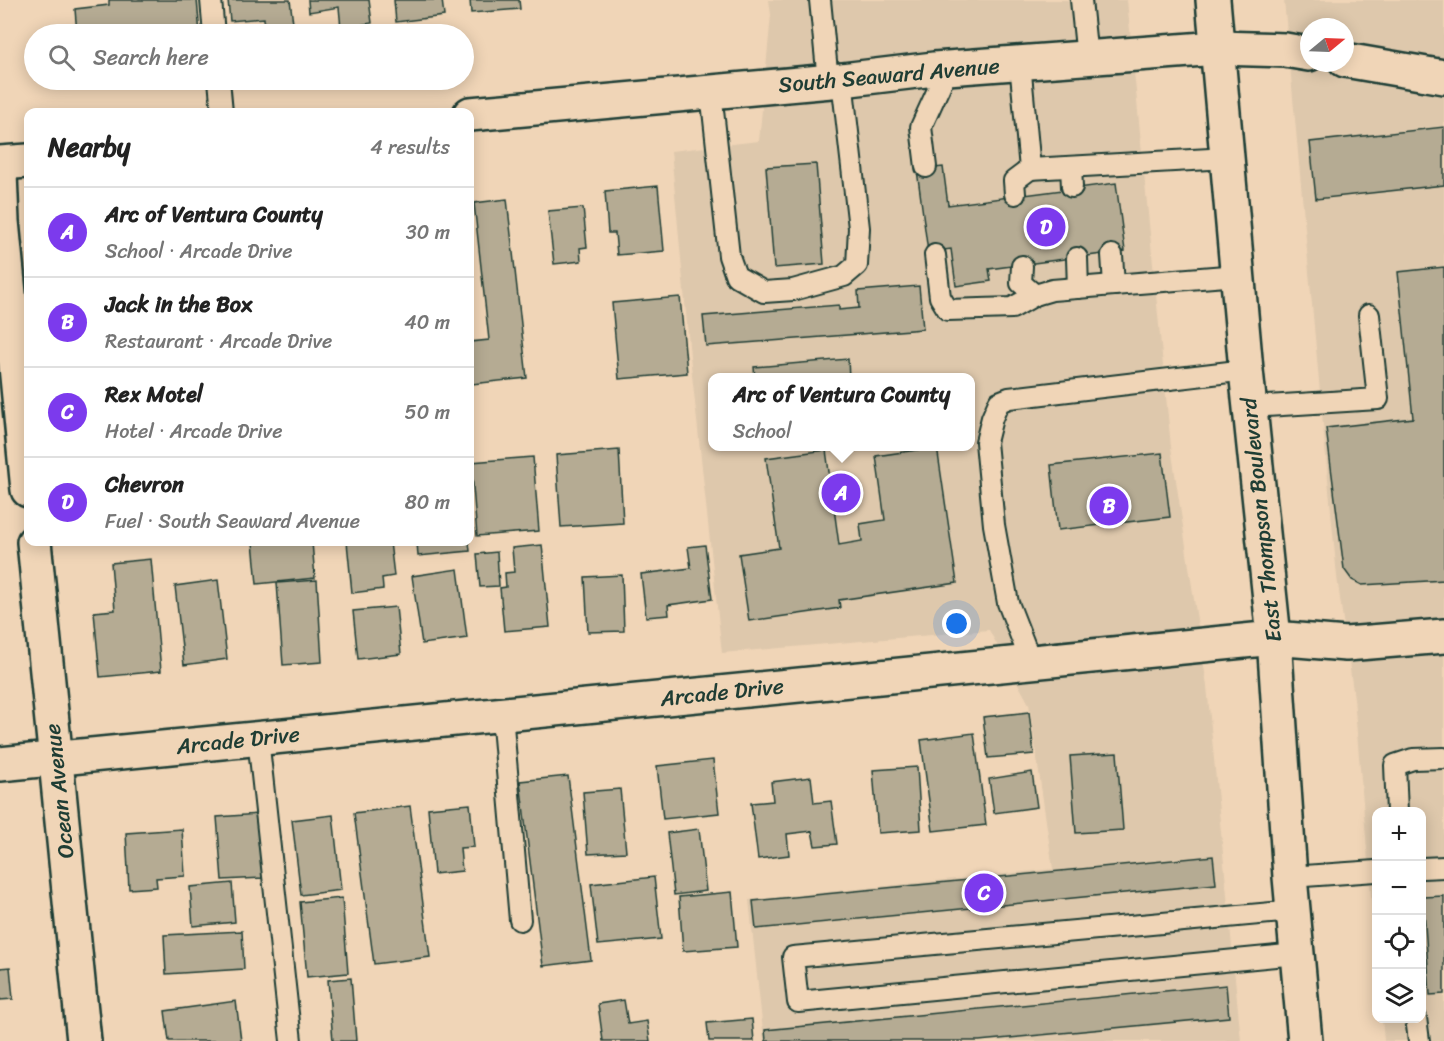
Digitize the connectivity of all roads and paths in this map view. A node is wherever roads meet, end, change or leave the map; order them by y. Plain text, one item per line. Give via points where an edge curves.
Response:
1 (211, 0) edge
2 (820, 0) edge
3 (1081, 0) edge
4 (1213, 0) edge
5 (213, 24) edge
6 (1218, 48) junction
7 (1300, 52) edge
8 (1087, 58) junction
9 (1354, 62) edge
10 (1020, 63) junction
11 (948, 68) junction
12 (1444, 77) edge
13 (835, 80) junction
14 (220, 90) edge
15 (711, 92) junction
16 (222, 108) edge
17 (474, 114) edge
18 (1228, 158) junction
19 (24, 161) edge
20 (0, 163) edge
21 (926, 167) dead end
22 (1071, 167) junction
23 (1030, 170) junction
24 (0, 173) edge
25 (1072, 187) dead end
26 (1015, 195) dead end
27 (935, 255) dead end
28 (1112, 255) dead end
29 (1077, 258) dead end
30 (1023, 266) dead end
31 (1238, 275) junction
32 (1114, 285) junction
33 (1078, 288) junction
34 (1035, 295) junction
35 (1369, 315) dead end
36 (1246, 370) junction
37 (1250, 408) junction
38 (24, 449) edge
39 (34, 546) edge
40 (1444, 636) edge
41 (1274, 638) junction
42 (1031, 662) junction
43 (502, 714) junction
44 (258, 738) junction
45 (55, 758) junction
46 (1444, 758) edge
47 (0, 764) edge
48 (1397, 807) edge
49 (1444, 867) edge
50 (1426, 868) edge
51 (1372, 871) edge
52 (1290, 877) junction
53 (1293, 911) junction
54 (520, 920) dead end
55 (1297, 954) junction
56 (1417, 1023) edge
57 (84, 1041) edge
58 (291, 1041) edge
59 (1305, 1041) edge
60 (1419, 1041) edge

1 - 5 lane
2 - 13 lane
3 - 8 lane
4 - 6 street, East Thompson Boulevard
6 - 7 street, South Seaward Avenue
6 - 8 street, South Seaward Avenue
6 - 18 street, East Thompson Boulevard
8 - 10 street, South Seaward Avenue
9 - 12 street
10 - 11 street, South Seaward Avenue
10 - 23 lane
11 - 13 street, South Seaward Avenue
11 - 21 lane via 921,127
13 - 15 street, South Seaward Avenue
13 - 15 lane via 858,217 857,265 844,276 793,290 764,292 736,276 729,256
14 - 16 lane
15 - 17 street, South Seaward Avenue
18 - 22 lane via 1106,174
18 - 31 street, East Thompson Boulevard
19 - 20 street
22 - 23 lane
22 - 25 lane
23 - 26 lane via 1014,181
24 - 38 street
27 - 34 lane via 940,297 948,310 1012,308
28 - 32 lane
29 - 33 lane
30 - 34 lane via 1021,283
31 - 32 lane
31 - 36 street, East Thompson Boulevard
32 - 33 lane
33 - 34 lane
35 - 37 lane via 1378,399
36 - 37 street, East Thompson Boulevard
36 - 42 lane via 999,402 986,442 994,525 1008,603
37 - 41 street, East Thompson Boulevard
39 - 45 street, Ocean Avenue
40 - 41 street, Arcade Drive via 1346,644
41 - 42 street, Arcade Drive
41 - 52 street, East Thompson Boulevard
42 - 43 street, Arcade Drive
43 - 44 street, Arcade Drive
43 - 54 lane
44 - 45 street, Arcade Drive
44 - 58 lane
45 - 47 street, Arcade Drive
45 - 57 street, Ocean Avenue
46 - 48 lane via 1413,759 1395,765
49 - 50 lane
51 - 52 lane
52 - 53 street, East Thompson Boulevard
53 - 55 street, East Thompson Boulevard
53 - 55 lane via 793,957 798,1002
55 - 59 street, East Thompson Boulevard
56 - 60 lane

